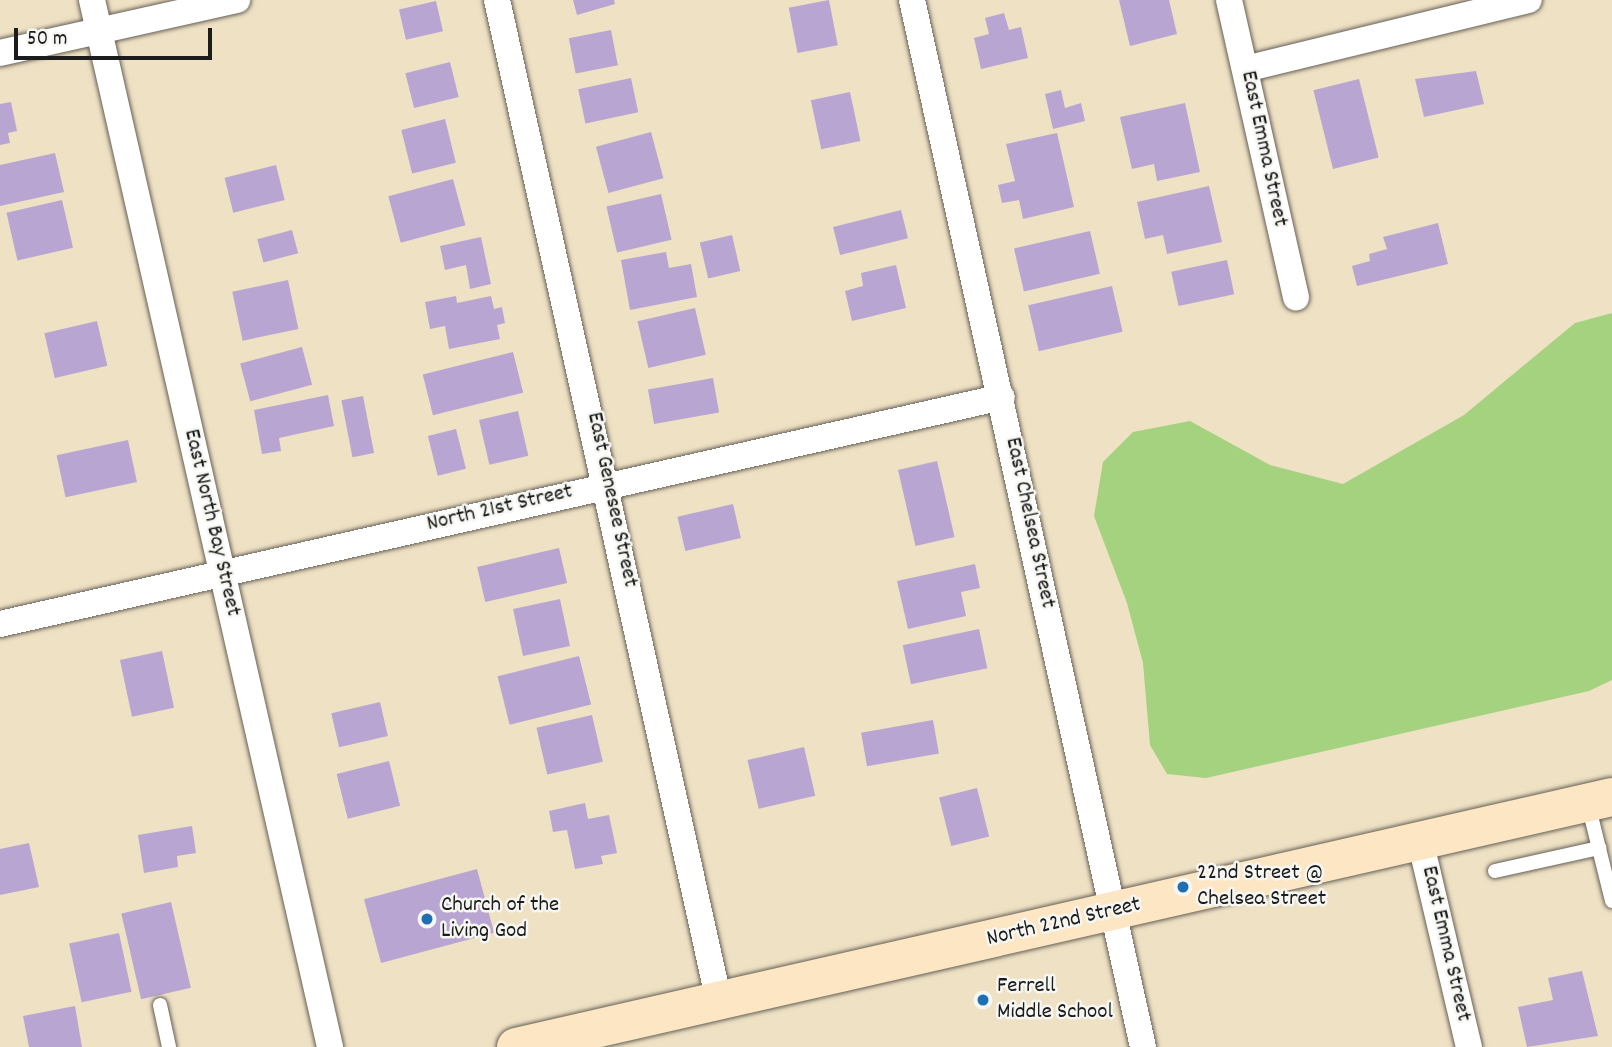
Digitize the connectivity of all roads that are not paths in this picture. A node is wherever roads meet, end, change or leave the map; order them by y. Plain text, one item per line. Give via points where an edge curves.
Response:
1 (92, 0) edge
2 (237, 0) edge
3 (497, 0) edge
4 (912, 0) edge
5 (1229, 0) edge
6 (1529, 0) edge
7 (99, 31) junction
8 (0, 53) edge
9 (1245, 69) junction
10 (1296, 298) dead end
11 (1002, 397) junction
12 (608, 484) junction
13 (222, 573) junction
14 (0, 624) edge
15 (1600, 800) edge
16 (1420, 840) junction
17 (1599, 848) junction
18 (1494, 870) dead end
19 (1612, 901) edge
20 (1112, 912) junction
21 (719, 1001) junction
22 (160, 1006) dead end
23 (169, 1047) edge
24 (330, 1047) edge
25 (516, 1047) edge
26 (1143, 1047) edge
27 (1469, 1047) edge

1 - 7 street, East North Bay Street
2 - 7 street
3 - 12 street, East Genesee Street
4 - 11 street, East Chelsea Street
5 - 9 street, East Emma Street
6 - 9 street
7 - 8 street
7 - 13 street, East North Bay Street
9 - 10 street, East Emma Street
11 - 12 street, North 21st Street
11 - 20 street, East Chelsea Street
12 - 13 street, North 21st Street
12 - 21 street, East Genesee Street
13 - 14 street, North 21st Street
13 - 24 street, East North Bay Street
15 - 16 main road, North 22nd Street
15 - 17 lane
16 - 20 main road, North 22nd Street
16 - 27 street, East Emma Street
17 - 18 lane
17 - 19 lane
20 - 21 main road, North 22nd Street
20 - 26 street, East Chelsea Street
21 - 25 main road, North 22nd Street
22 - 23 lane

